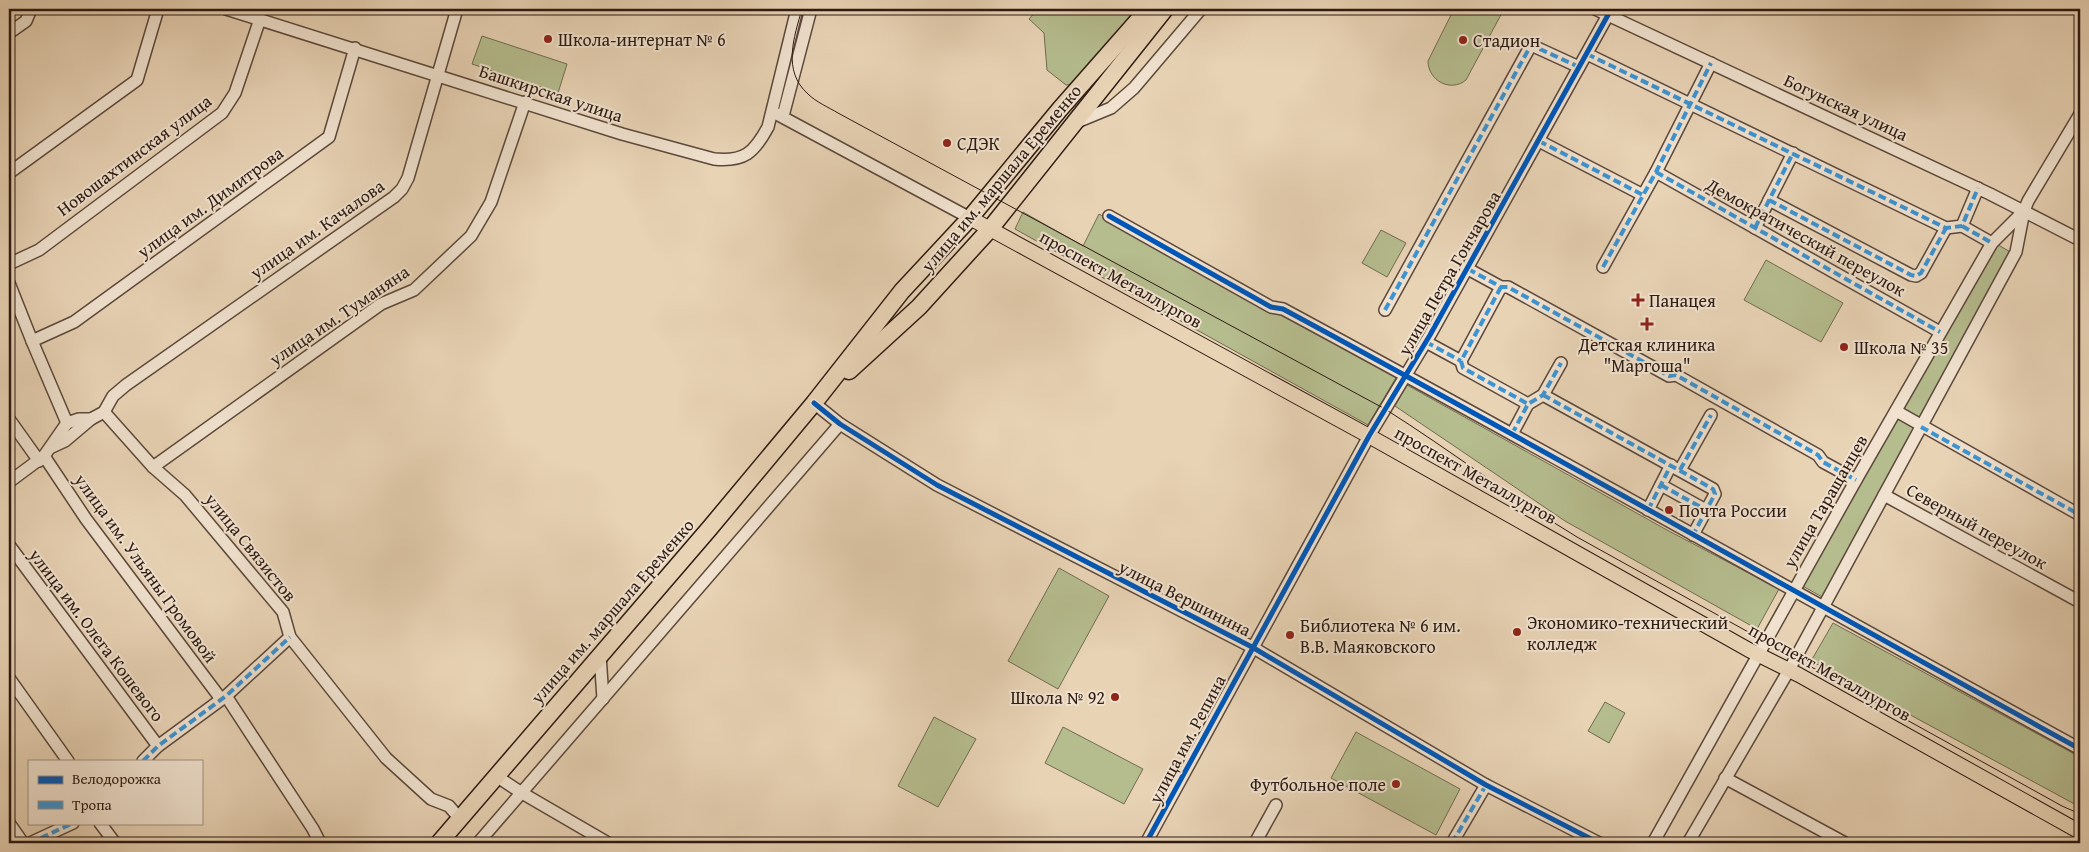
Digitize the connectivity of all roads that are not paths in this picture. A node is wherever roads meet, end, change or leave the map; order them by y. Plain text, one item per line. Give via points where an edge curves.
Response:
1 (31, 9) edge
2 (158, 9) edge
3 (226, 9) edge
4 (456, 9) edge
5 (796, 9) edge
6 (811, 9) edge
7 (1148, 9) edge
8 (1165, 9) edge
9 (1201, 9) edge
10 (1595, 9) edge
11 (1608, 15) junction
12 (260, 19) junction
13 (9, 33) edge
14 (355, 48) junction
15 (1587, 54) junction
16 (1711, 64) junction
17 (1579, 67) junction
18 (438, 75) junction
19 (524, 102) junction
20 (1690, 104) junction
21 (1060, 109) junction
22 (778, 114) junction
23 (2080, 114) edge
24 (1075, 123) junction
25 (1539, 141) junction
26 (1792, 153) junction
27 (1656, 172) junction
28 (9, 173) edge
29 (1978, 188) junction
30 (1643, 195) junction
31 (1769, 200) junction
32 (2024, 211) junction
33 (1109, 216) dead end
34 (970, 218) junction
35 (1962, 226) junction
36 (1755, 228) junction
37 (1946, 228) junction
38 (990, 229) junction
39 (2080, 240) edge
40 (1992, 242) junction
41 (9, 264) edge
42 (1602, 267) dead end
43 (1468, 269) junction
44 (9, 283) edge
45 (1501, 287) junction
46 (902, 291) junction
47 (919, 307) junction
48 (1385, 310) dead end
49 (1940, 332) junction
50 (32, 342) junction
51 (1426, 342) junction
52 (1460, 360) junction
53 (1561, 363) dead end
54 (1406, 375) junction
55 (1543, 395) junction
56 (814, 403) junction
57 (1528, 404) junction
58 (1896, 411) junction
59 (104, 412) junction
60 (1711, 415) dead end
61 (9, 419) edge
62 (91, 419) junction
63 (68, 423) junction
64 (840, 424) junction
65 (1921, 427) junction
66 (1512, 434) junction
67 (1369, 436) junction
68 (45, 455) junction
69 (153, 467) junction
70 (1676, 468) junction
71 (1856, 480) junction
72 (9, 482) edge
73 (1661, 485) junction
74 (1884, 495) junction
75 (1648, 510) junction
76 (1706, 510) junction
77 (2080, 515) edge
78 (1693, 534) junction
79 (9, 545) edge
80 (1794, 591) junction
81 (2080, 602) edge
82 (1822, 607) junction
83 (290, 637) junction
84 (1252, 647) junction
85 (600, 655) junction
86 (1759, 655) junction
87 (1789, 670) junction
88 (9, 678) edge
89 (223, 697) junction
90 (604, 699) junction
91 (158, 746) junction
92 (2080, 749) edge
93 (67, 760) edge
94 (145, 760) edge
95 (496, 776) junction
96 (1725, 778) junction
97 (1486, 785) junction
98 (522, 793) junction
99 (1276, 805) dead end
100 (460, 819) junction
101 (9, 823) edge
102 (71, 824) edge
103 (101, 824) edge
104 (2080, 832) edge
105 (23, 843) edge
106 (30, 843) edge
107 (115, 843) edge
108 (320, 843) edge
109 (439, 843) edge
110 (478, 843) edge
111 (608, 843) edge
112 (1146, 843) edge
113 (1255, 843) edge
114 (1452, 843) edge
115 (1599, 843) edge
116 (1653, 843) edge
117 (1688, 843) edge
118 (1845, 843) edge

1 - 13 street via 26,21
2 - 28 street via 138,80
3 - 12 street, Башкирская улица
4 - 18 street, улица им. Качалова
5 - 22 street, Башкирская улица
6 - 22 street
7 - 21 highway, улица им. маршала Еременко
8 - 24 highway, улица им. маршала Еременко
9 - 24 street via 1134,88 1111,108
10 - 11 street, Богунская улица
11 - 15 street, улица Петра Гончарова
11 - 16 street, Богунская улица
12 - 14 street, Башкирская улица
12 - 41 street, Новошахтинская улица via 235,93 222,113 39,250
14 - 18 street, Башкирская улица
14 - 50 street, улица им. Димитрова via 329,137 74,322
15 - 17 street, улица Петра Гончарова
15 - 20 street
16 - 20 street
16 - 29 street, Богунская улица
17 - 25 street, улица Петра Гончарова
17 - 48 street via 1531,45
18 - 19 street, Башкирская улица
18 - 59 street, улица им. Качалова via 402,189 126,385 113,396
19 - 22 street, Башкирская улица via 622,134 725,160 735,160 748,154
19 - 69 street, улица им. Туманяна via 491,202 471,236 414,290 381,304
20 - 26 street
20 - 27 street
21 - 24 highway via 1073,115
21 - 34 highway, улица им. маршала Еременко
22 - 34 street, проспект Металлургов
23 - 32 street, улица Таращанцев
24 - 38 highway, улица им. маршала Еременко
25 - 30 street
25 - 43 street, улица Петра Гончарова
26 - 31 street
26 - 37 street
27 - 30 street
27 - 36 street, Демократический переулок
29 - 32 street, Богунская улица
29 - 35 street
30 - 42 street
31 - 36 street
31 - 37 street via 1916,276 1921,273
32 - 39 street, Богунская улица
32 - 40 street, улица Таращанцев
32 - 65 street, улица Таращанцев via 2016,252
33 - 54 street via 1271,307 1283,309
34 - 38 main road, проспект Металлургов
34 - 46 highway, улица им. маршала Еременко
35 - 37 street
35 - 40 street
36 - 49 street, Демократический переулок
38 - 47 highway, улица им. маршала Еременко
38 - 67 main road, проспект Металлургов
40 - 49 street, улица Таращанцев
43 - 45 street
43 - 51 street, улица Петра Гончарова
44 - 50 street
45 - 52 street
45 - 71 street via 1508,287 1669,376 1676,375
46 - 47 highway via 904,299
46 - 56 highway, улица им. маршала Еременко
47 - 56 highway, улица им. маршала Еременко
49 - 58 street, улица Таращанцев
50 - 63 street
51 - 52 street
51 - 54 street, улица Петра Гончарова
52 - 57 street via 1463,368
53 - 55 street
54 - 66 street
54 - 67 street, улица Петра Гончарова
55 - 57 street
55 - 70 street
56 - 64 street, улица Вершинина
56 - 85 highway, улица им. маршала Еременко
57 - 66 street
58 - 65 street
58 - 71 street, улица Таращанцев
59 - 62 street
59 - 69 street, улица Связистов
60 - 70 street
61 - 68 street, улица им. Ульяны Громовой
62 - 63 street
62 - 68 street
63 - 68 street
64 - 84 street, улица Вершинина via 938,485
64 - 90 street
65 - 74 street, улица Таращанцев
65 - 77 street
66 - 75 street
67 - 84 street, улица Петра Гончарова
67 - 86 main road, проспект Металлургов
68 - 72 street
68 - 89 street, улица им. Ульяны Громовой via 86,519
69 - 83 street, улица Связистов via 185,495 283,612
70 - 73 street
70 - 76 street via 1713,489 1715,494
71 - 80 street, улица Таращанцев
73 - 75 street
73 - 76 street
74 - 81 street, Северный переулок
74 - 82 street, улица Таращанцев
75 - 78 street
76 - 78 street
78 - 80 street
79 - 91 street, улица им. Олега Кошевого
80 - 82 street
80 - 86 street, улица Таращанцев
82 - 87 street, улица Таращанцев
82 - 92 street
83 - 89 street
83 - 100 street, улица Связистов via 386,758 430,799 449,806
84 - 97 street, улица Вершинина
84 - 112 street, улица им. Репина
85 - 90 street
85 - 95 highway, улица им. маршала Еременко
86 - 87 main road, проспект Металлургов
86 - 116 street, улица Таращанцев
87 - 96 street, улица Таращанцев
87 - 104 main road, проспект Металлургов
88 - 93 street
89 - 91 street
89 - 108 street, улица им. Ульяны Громовой
90 - 98 street
91 - 94 street
95 - 98 street
95 - 100 highway, улица им. маршала Еременко
96 - 117 street, улица Таращанцев
96 - 118 street
97 - 114 street
97 - 115 street, улица Вершинина
98 - 110 street
98 - 111 street
99 - 113 street
100 - 109 highway, улица им. маршала Еременко
101 - 105 street
102 - 106 street
103 - 107 street

